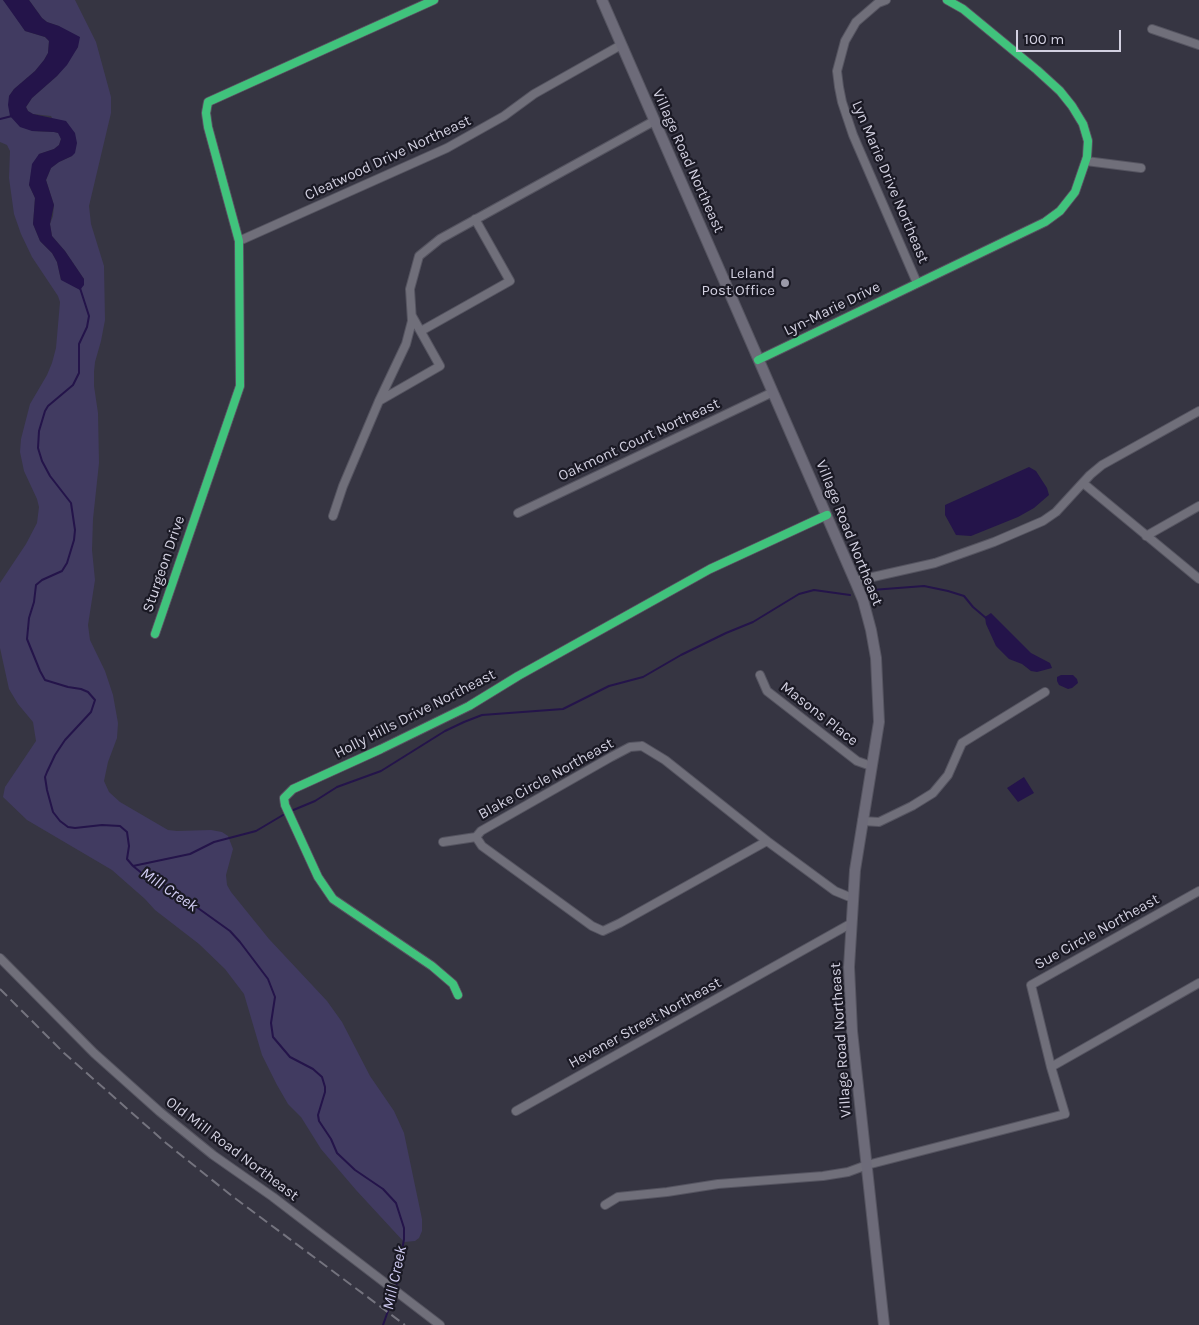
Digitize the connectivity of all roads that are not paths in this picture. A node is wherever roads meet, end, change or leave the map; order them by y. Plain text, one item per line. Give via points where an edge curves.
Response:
1 (434, 0) edge
2 (602, 0) edge
3 (886, 0) edge
4 (947, 0) edge
5 (877, 2) edge
6 (1152, 30) dead end
7 (1199, 45) edge
8 (621, 46) junction
9 (654, 121) junction
10 (1086, 161) junction
11 (1141, 168) dead end
12 (475, 219) junction
13 (239, 241) junction
14 (917, 283) junction
15 (412, 316) junction
16 (421, 331) junction
17 (758, 360) junction
18 (773, 392) junction
19 (379, 401) junction
20 (1199, 411) edge
21 (1083, 483) junction
22 (1199, 506) edge
23 (518, 514) dead end
24 (827, 515) junction
25 (333, 516) dead end
26 (1146, 536) junction
27 (1199, 579) edge
28 (855, 581) junction
29 (155, 634) dead end
30 (760, 675) dead end
31 (1045, 692) dead end
32 (871, 766) junction
33 (862, 821) junction
34 (476, 837) junction
35 (767, 840) junction
36 (442, 842) dead end
37 (1199, 891) edge
38 (852, 898) junction
39 (850, 924) junction
40 (0, 958) edge
41 (1199, 983) edge
42 (458, 995) dead end
43 (1051, 1067) junction
44 (516, 1111) dead end
45 (867, 1165) junction
46 (605, 1205) dead end
47 (440, 1325) edge
48 (884, 1325) edge

1 - 13 street, Sturgeon Drive via 208,102 208,127
2 - 8 main road, Village Road Northeast
3 - 5 street, Lyn Marie Drive Northeast
4 - 10 street, Lyn Marie Drive Northeast via 963,9 1060,91 1083,124 1088,141
5 - 14 street, Lyn Marie Drive Northeast via 856,22 844,41 837,71 839,87 853,135
6 - 7 street
8 - 9 main road, Village Road Northeast
8 - 13 street, Cleatwood Drive Northeast via 534,94 504,116 447,148
9 - 12 street
9 - 17 main road, Village Road Northeast
10 - 11 street
10 - 14 street, Lyn Marie Drive Northeast via 1075,192 1060,211 1044,222
12 - 15 street via 440,239 419,256 410,289
12 - 16 street via 510,281
13 - 29 street, Sturgeon Drive via 240,386
14 - 17 street, Lyn-Marie Drive
15 - 16 street
15 - 19 street via 406,344
16 - 19 street via 440,366
17 - 18 main road, Village Road Northeast
18 - 23 street, Oakmont Court Northeast
18 - 24 main road, Village Road Northeast
19 - 25 street
20 - 21 street via 1102,465
21 - 26 street
21 - 28 street via 1056,512 1020,531 926,566
22 - 26 street
24 - 28 main road, Village Road Northeast
24 - 42 street, Holly Hills Drive Northeast via 710,569 469,706 293,789 284,798 318,877 333,899 432,966 453,984
26 - 27 street
28 - 32 main road, Village Road Northeast via 871,630 876,658 879,722
30 - 32 street, Masons Place via 767,691 857,761
31 - 33 street via 962,743 948,775 933,793 879,822
32 - 33 main road, Village Road Northeast
33 - 38 main road, Village Road Northeast
34 - 35 street, Blake Circle Northeast via 482,846 603,931
34 - 35 street, Blake Circle Northeast via 481,831 630,747 642,746 665,760
34 - 36 street
35 - 38 street, Blake Circle Northeast via 835,891
37 - 43 street, Sue Circle Northeast via 1031,985
38 - 39 main road, Village Road Northeast
39 - 44 street, Hevener Street Northeast
39 - 45 main road, Village Road Northeast via 852,1031
40 - 47 street, Old Mill Road Northeast via 82,1041 160,1112
41 - 43 street
43 - 45 street, Sue Circle Northeast via 1065,1114
45 - 46 street via 823,1176 718,1184 618,1197
45 - 48 main road, Village Road Northeast

